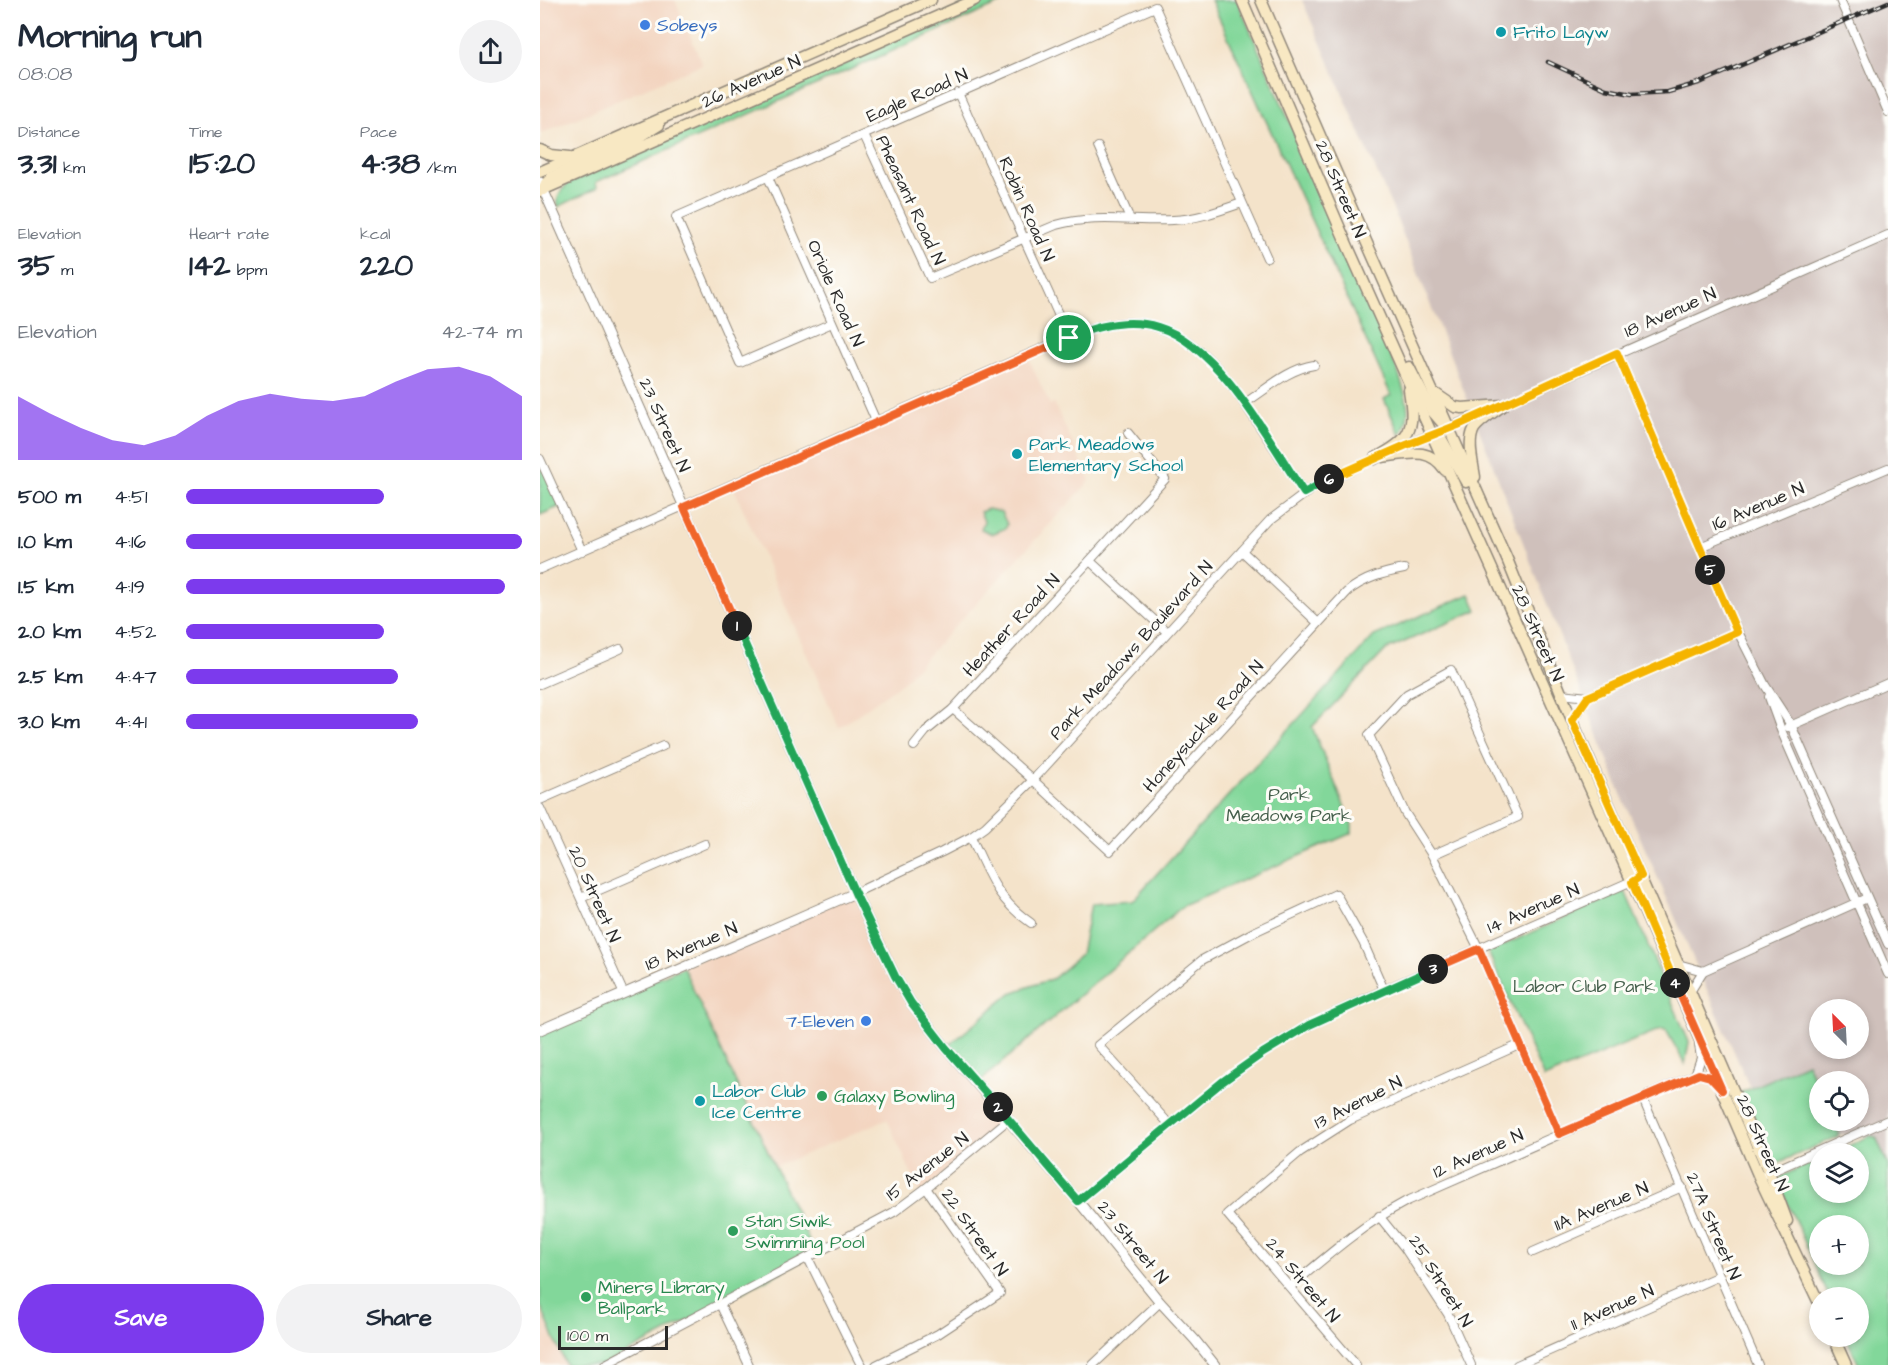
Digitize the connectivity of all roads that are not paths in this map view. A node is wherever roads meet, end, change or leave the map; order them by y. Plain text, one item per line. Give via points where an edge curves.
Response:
1 (931, 0) edge
2 (975, 0) edge
3 (1242, 0) edge
4 (1261, 0) edge
5 (1839, 0) edge
6 (958, 93) junction
7 (675, 112) junction
8 (1888, 112) edge
9 (864, 135) junction
10 (1098, 147) dead end
11 (540, 150) edge
12 (573, 157) junction
13 (540, 172) edge
14 (768, 177) junction
15 (541, 187) edge
16 (1242, 203) junction
17 (1130, 219) junction
18 (1888, 235) edge
19 (1024, 239) junction
20 (1267, 258) dead end
21 (1378, 315) junction
22 (832, 323) junction
23 (1069, 338) junction
24 (1617, 353) junction
25 (1314, 365) dead end
26 (1406, 374) junction
27 (1433, 391) junction
28 (1245, 403) junction
29 (1503, 405) junction
30 (876, 422) junction
31 (1448, 428) junction
32 (1128, 433) dead end
33 (1433, 433) junction
34 (540, 459) edge
35 (1374, 459) junction
36 (1888, 468) edge
37 (1458, 490) junction
38 (1304, 493) junction
39 (1479, 496) junction
40 (684, 507) junction
41 (1700, 547) junction
42 (582, 551) junction
43 (1242, 551) junction
44 (1507, 560) junction
45 (1090, 561) junction
46 (540, 569) edge
47 (1404, 569) dead end
48 (1317, 622) junction
49 (1167, 632) junction
50 (1737, 632) junction
51 (620, 649) dead end
52 (1888, 683) edge
53 (540, 684) edge
54 (1765, 685) junction
55 (1561, 694) junction
56 (1588, 697) junction
57 (953, 709) junction
58 (1572, 720) junction
59 (1791, 725) junction
60 (1781, 730) junction
61 (663, 746) dead end
62 (914, 746) dead end
63 (1033, 780) junction
64 (540, 800) edge
65 (540, 808) edge
66 (971, 837) junction
67 (705, 844) dead end
68 (1432, 855) junction
69 (1636, 879) junction
70 (855, 893) junction
71 (1868, 897) junction
72 (580, 898) junction
73 (1857, 902) junction
74 (1031, 923) dead end
75 (1888, 944) edge
76 (1479, 949) junction
77 (1678, 964) junction
78 (1703, 971) junction
79 (1888, 974) edge
80 (1384, 990) junction
81 (623, 992) junction
82 (1690, 992) junction
83 (540, 1030) edge
84 (1698, 1037) junction
85 (1520, 1045) junction
86 (1695, 1075) junction
87 (1722, 1090) junction
88 (1642, 1099) junction
89 (1009, 1119) junction
90 (1888, 1120) edge
91 (1170, 1125) junction
92 (1559, 1134) junction
93 (1764, 1175) junction
94 (1682, 1187) junction
95 (926, 1188) junction
96 (1078, 1201) junction
97 (1227, 1214) joint
98 (1379, 1216) junction
99 (1533, 1252) dead end
100 (808, 1258) junction
101 (1719, 1276) junction
102 (1290, 1287) junction
103 (1811, 1287) edge
104 (1160, 1302) junction
105 (720, 1304) junction
106 (1838, 1347) edge
107 (604, 1365) edge
108 (749, 1365) edge
109 (861, 1365) edge
110 (876, 1365) edge
111 (1093, 1365) edge
112 (1215, 1365) edge
113 (1356, 1365) edge
114 (1471, 1365) edge
115 (1517, 1365) edge
116 (1758, 1365) edge
117 (1846, 1365) edge

1 - 7 main road, 26 Avenue N
2 - 15 main road, 26 Avenue N
3 - 21 main road, 28 Street N
4 - 27 main road, 28 Street N
5 - 8 street
6 - 9 street, Eagle Road N
6 - 16 street, Eagle Road N via 1155,7
6 - 19 street, Robin Road N
7 - 12 main road, 26 Avenue N
7 - 15 main road via 638,138 552,177
9 - 14 street, Eagle Road N
9 - 19 street, Pheasant Road N via 930,278
10 - 17 street
11 - 12 main road
12 - 13 main road, 26 Avenue N
14 - 22 street, Oriole Road N
14 - 22 street, Eagle Road N via 676,217 740,363
15 - 40 street, 23 Street N
16 - 17 street, Pheasant Road N via 1191,218
16 - 20 street, Eagle Road N
17 - 19 street, Pheasant Road N via 1068,222
18 - 24 street, 18 Avenue N
19 - 23 street, Robin Road N
21 - 26 main road, 28 Street N
21 - 31 main road via 1432,411
22 - 30 street, Oriole Road N
23 - 28 street via 1094,328 1124,323 1162,328 1199,351
23 - 30 street
24 - 29 street, 18 Avenue N
24 - 41 street, 16 Avenue N
25 - 28 street via 1292,372
26 - 33 main road, 28 Street N
26 - 35 main road via 1410,431 1392,449
27 - 29 main road via 1462,408
27 - 31 main road, 28 Street N
28 - 38 street
29 - 31 street, 18 Avenue N
29 - 39 main road via 1474,429 1471,439
30 - 40 street
31 - 33 street, 18 Avenue N
31 - 39 main road, 28 Street N
32 - 45 street, Heather Road N via 1165,479
33 - 35 street, Park Meadows Boulevard N
33 - 37 main road, 28 Street N
33 - 44 main road via 1443,441
34 - 42 street
35 - 37 main road via 1427,455 1438,460
35 - 38 street, Park Meadows Boulevard N
36 - 41 street, 16 Avenue N
37 - 69 main road, 28 Street N
38 - 43 street, Park Meadows Boulevard N via 1270,520
39 - 44 main road, 28 Street N
40 - 42 street
40 - 70 street, 23 Street N
41 - 50 street
42 - 46 street
43 - 48 street
43 - 49 street, Park Meadows Boulevard N
44 - 55 main road, 28 Street N
45 - 49 street
45 - 57 street, Heather Road N
47 - 48 street, Honeysuckle Road N via 1376,575 1356,585
48 - 63 street, Honeysuckle Road N via 1110,851
49 - 63 street, Park Meadows Boulevard N
50 - 54 street
50 - 56 street
51 - 53 street
52 - 59 street
54 - 59 street
54 - 60 street
55 - 56 street
55 - 58 main road, 28 Street N
56 - 58 street
57 - 62 street, Heather Road N
57 - 63 street
58 - 69 main road, 28 Street N
59 - 60 street
59 - 71 street
60 - 73 street
61 - 64 street
63 - 66 street, Park Meadows Boulevard N
65 - 72 street, 20 Street N
66 - 70 street, Park Meadows Boulevard N
66 - 74 street via 1001,897
67 - 72 street
68 - 68 street via 1405,813 1369,735 1407,694 1451,670 1518,817
68 - 76 street
69 - 76 street, 14 Avenue N
69 - 77 main road, 28 Street N
69 - 84 main road, 28 Street N
70 - 81 street, 18 Avenue N
70 - 89 street, 23 Street N via 907,997
71 - 73 street
71 - 75 street
72 - 81 street, 20 Street N
73 - 78 street
73 - 79 street
76 - 80 street, 14 Avenue N
76 - 85 street
77 - 78 street
77 - 82 main road, 28 Street N
78 - 82 street
80 - 91 street, 14 Avenue N via 1309,1025 1263,1053
80 - 91 street via 1336,894 1202,960 1098,1045
81 - 83 street, 18 Avenue N
82 - 93 main road, 28 Street N
84 - 86 street via 1701,1058
84 - 87 main road, 28 Street N
85 - 92 street
85 - 97 street, 13 Avenue N via 1350,1120 1299,1152
86 - 87 street via 1710,1077
86 - 88 street, 12 Avenue N
87 - 93 main road, 28 Street N
88 - 92 street, 12 Avenue N
88 - 94 street, 27A Street N
89 - 95 street, 15 Avenue N
89 - 96 street, 23 Street N
90 - 93 street
91 - 96 street, 14 Avenue N
92 - 98 street, 12 Avenue N
93 - 103 main road, 28 Street N
94 - 99 street, 11A Avenue N
94 - 101 street, 27A Street N
95 - 100 street, 15 Avenue N via 894,1212
95 - 110 street, 22 Street N via 1000,1293 938,1334
96 - 104 street, 23 Street N
97 - 102 street, 24 Street N
98 - 102 street, 12 Avenue N
98 - 114 street, 25 Street N via 1448,1314
100 - 105 street, 15 Avenue N
100 - 109 street
101 - 115 street, 11 Avenue N
101 - 116 street, 27A Street N
102 - 113 street, 24 Street N
104 - 111 street
104 - 112 street, 23 Street N
105 - 107 street, 15 Avenue N
105 - 108 street
106 - 117 main road

